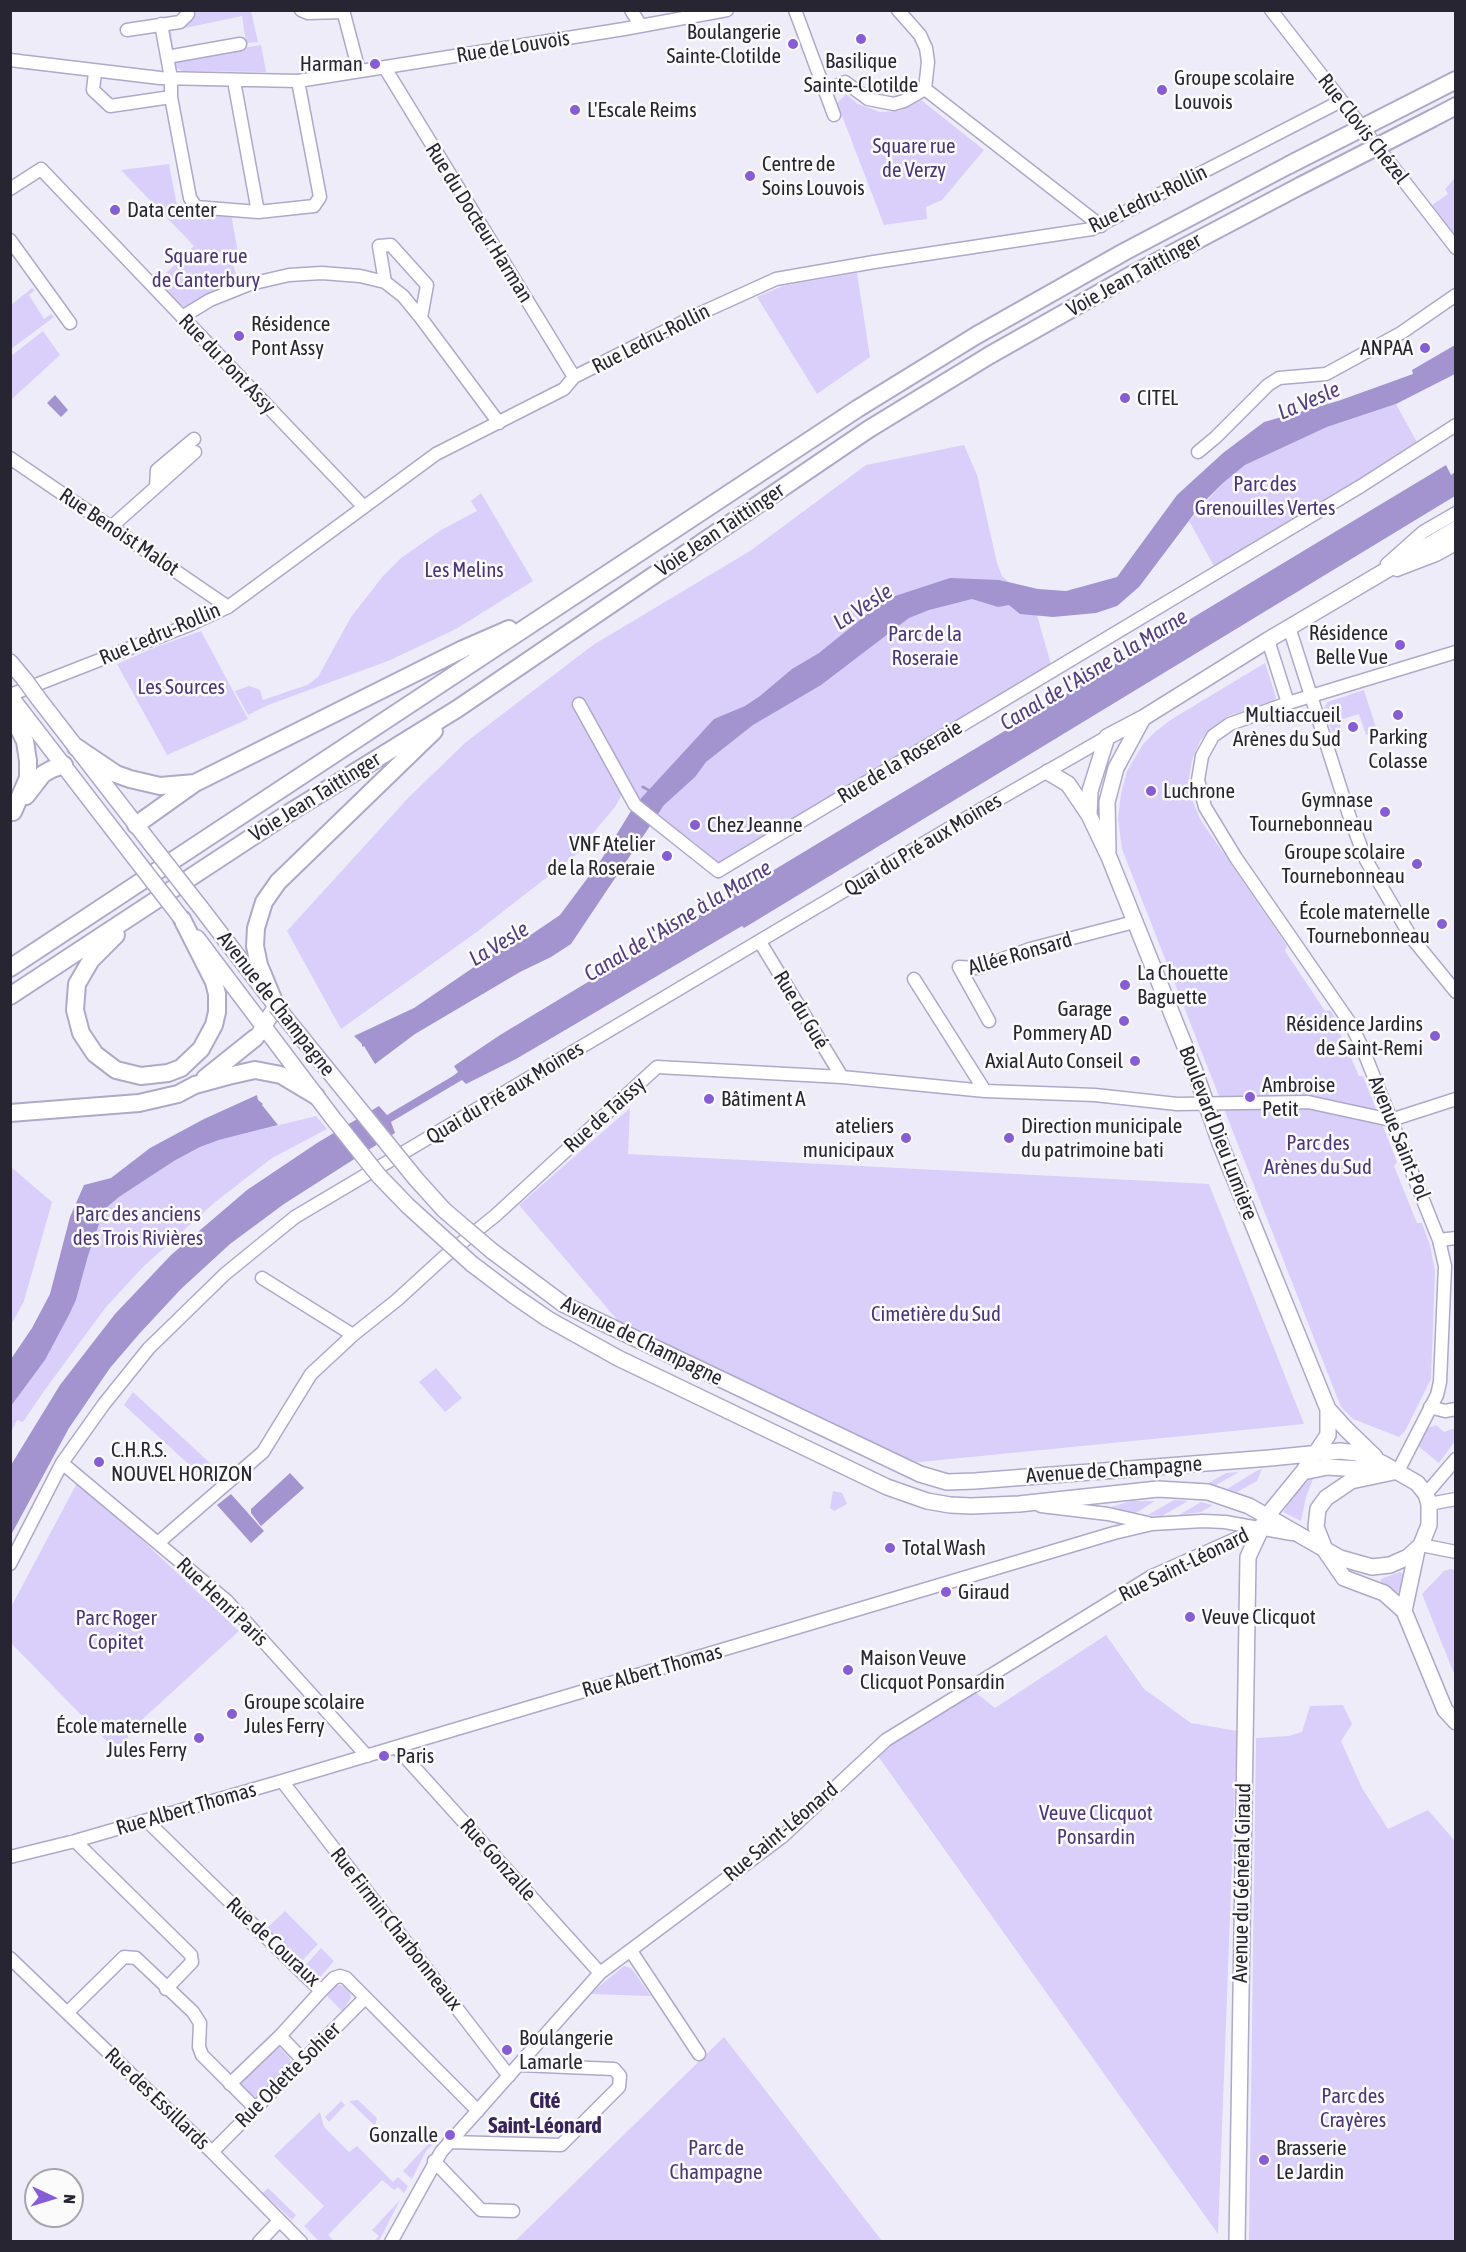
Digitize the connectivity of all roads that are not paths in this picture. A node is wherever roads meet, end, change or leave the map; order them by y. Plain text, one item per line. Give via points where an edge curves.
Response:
1 (301, 10) edge
2 (631, 10) edge
3 (727, 10) edge
4 (795, 10) edge
5 (1271, 10) edge
6 (343, 11) edge
7 (899, 11) edge
8 (188, 14) dead end
9 (161, 24) junction
10 (641, 26) junction
11 (127, 30) dead end
12 (240, 44) dead end
13 (167, 57) junction
14 (10, 60) edge
15 (385, 68) junction
16 (359, 71) junction
17 (95, 72) junction
18 (171, 78) junction
19 (1455, 80) edge
20 (234, 81) junction
21 (298, 81) junction
22 (925, 90) junction
23 (825, 91) junction
24 (171, 97) junction
25 (1341, 101) junction
26 (1455, 106) edge
27 (834, 115) dead end
28 (10, 189) edge
29 (258, 212) junction
30 (1101, 226) junction
31 (10, 240) edge
32 (1455, 248) edge
33 (385, 282) junction
34 (1455, 295) edge
35 (182, 317) junction
36 (421, 318) junction
37 (70, 323) dead end
38 (574, 377) junction
39 (499, 423) junction
40 (1455, 425) edge
41 (194, 446) dead end
42 (1198, 452) dead end
43 (10, 458) edge
44 (364, 507) junction
45 (1455, 513) edge
46 (111, 527) junction
47 (1455, 529) edge
48 (1455, 544) edge
49 (1368, 581) junction
50 (228, 606) junction
51 (554, 610) junction
52 (1289, 627) junction
53 (1268, 640) junction
54 (1455, 652) edge
55 (10, 662) edge
56 (1311, 697) junction
57 (12, 702) edge
58 (1288, 703) junction
59 (579, 705) dead end
60 (457, 709) junction
61 (1143, 718) junction
62 (1107, 737) junction
63 (76, 747) junction
64 (89, 763) junction
65 (64, 765) junction
66 (1048, 772) junction
67 (195, 783) junction
68 (12, 814) edge
69 (1089, 815) junction
70 (136, 825) junction
71 (119, 838) junction
72 (1109, 857) junction
73 (135, 914) junction
74 (182, 919) junction
75 (1134, 922) junction
76 (760, 942) junction
77 (10, 968) edge
78 (914, 979) dead end
79 (1455, 992) edge
80 (10, 996) edge
81 (276, 1006) junction
82 (989, 1021) dead end
83 (260, 1032) junction
84 (842, 1077) junction
85 (195, 1085) junction
86 (985, 1091) junction
87 (316, 1096) junction
88 (1455, 1099) edge
89 (1207, 1104) junction
90 (10, 1113) edge
91 (1391, 1120) junction
92 (1455, 1238) edge
93 (1439, 1239) junction
94 (262, 1278) dead end
95 (353, 1335) junction
96 (1430, 1407) junction
97 (1328, 1409) junction
98 (1455, 1409) edge
99 (1322, 1451) junction
100 (1455, 1459) edge
101 (62, 1463) junction
102 (1382, 1463) junction
103 (1327, 1467) junction
104 (1398, 1471) junction
105 (1303, 1472) junction
106 (1326, 1497) junction
107 (1427, 1499) junction
108 (1455, 1499) edge
109 (1019, 1504) junction
110 (1264, 1522) junction
111 (1152, 1524) junction
112 (159, 1542) junction
113 (1419, 1547) junction
114 (1326, 1552) junction
115 (1455, 1552) edge
116 (10, 1564) edge
117 (1404, 1611) junction
118 (1455, 1722) edge
119 (396, 1747) junction
120 (367, 1756) junction
121 (282, 1781) junction
122 (147, 1821) junction
123 (75, 1841) junction
124 (10, 1857) edge
125 (631, 1951) junction
126 (10, 1958) edge
127 (600, 1973) junction
128 (166, 1989) junction
129 (321, 1991) junction
130 (365, 1998) junction
131 (68, 2012) junction
132 (280, 2036) junction
133 (699, 2054) dead end
134 (303, 2059) junction
135 (519, 2065) junction
136 (509, 2076) junction
137 (230, 2084) junction
138 (255, 2108) junction
139 (478, 2110) junction
140 (449, 2142) junction
141 (212, 2152) junction
142 (434, 2162) junction
143 (513, 2211) dead end
144 (279, 2221) junction
145 (259, 2241) edge
146 (301, 2241) edge
147 (391, 2241) edge
148 (1237, 2241) edge

1 - 6 street
2 - 10 street
3 - 10 street, Rue de Louvois
4 - 23 street
5 - 25 street, Rue Clovis Chézel
6 - 16 street
7 - 22 street via 926,48
8 - 9 street via 180,22
9 - 11 street
9 - 13 street
10 - 15 street, Rue de Louvois
12 - 13 street
13 - 18 street
14 - 17 street, Rue de Louvois
15 - 16 street, Rue de Louvois
15 - 38 street, Rue du Docteur Harman
16 - 21 street, Rue de Louvois
17 - 18 street, Rue de Louvois
17 - 24 street via 93,90 110,106
18 - 20 street, Rue de Louvois
18 - 24 street
19 - 51 highway, Voie Jean Taittinger, bridge via 1124,252 977,335 857,409
20 - 21 street, Rue de Louvois
20 - 29 street
21 - 29 street via 320,197 314,206
22 - 23 street via 894,104 868,99 844,82
22 - 30 street
23 - 27 street
24 - 29 street via 190,198 196,207
25 - 30 street, Rue Ledru-Rollin
25 - 32 street, Rue Clovis Chézel
26 - 60 highway, Voie Jean Taittinger, bridge via 1133,274 990,355 870,429
28 - 35 street, Rue du Pont Assy via 41,169
30 - 38 street, Rue Ledru-Rollin via 776,279
31 - 37 street
33 - 35 street via 322,273 289,275 250,284 210,300
33 - 36 street
33 - 36 street via 379,246 391,245 427,285
34 - 42 street via 1401,333 1326,374 1279,378
35 - 44 street, Rue du Pont Assy
36 - 39 street
38 - 39 street, Rue Ledru-Rollin via 564,389
39 - 44 street, Rue Ledru-Rollin via 436,454
40 - 59 street, Rue de la Roseraie via 1351,492 718,871 634,805
41 - 46 street via 158,470 156,487
43 - 46 street, Rue Benoist Malot
44 - 50 street, Rue Ledru-Rollin
45 - 49 street via 1423,532
46 - 50 street, Rue Benoist Malot
47 - 49 main road
48 - 49 street
49 - 52 main road
50 - 57 street, Rue Ledru-Rollin
51 - 67 highway via 463,649
51 - 77 highway, Voie Jean Taittinger
52 - 53 main road
52 - 56 street
53 - 58 street
53 - 61 main road
54 - 56 street, Avenue Saint-Pol
55 - 63 main road, Avenue de Champagne, bridge
56 - 58 street, Avenue Saint-Pol
56 - 79 street via 1366,860 1411,937
57 - 65 main road, Avenue de Champagne
57 - 68 highway via 28,761 28,778
58 - 91 street, Avenue Saint-Pol via 1230,724 1213,736 1202,756 1198,780 1205,807 1236,858 1350,1023
60 - 73 highway, Voie Jean Taittinger
60 - 81 highway via 278,882 264,902 255,946
61 - 62 main road
61 - 72 main road via 1116,768 1107,802
62 - 66 street, Quai du Pré aux Moines
62 - 69 main road via 1090,791
63 - 64 main road, Avenue de Champagne
63 - 67 highway via 116,774 144,783
64 - 65 main road
64 - 70 main road, Avenue de Champagne
65 - 68 highway via 43,774
65 - 71 main road, Avenue de Champagne
66 - 69 main road via 1068,784
66 - 76 street, Quai du Pré aux Moines
67 - 70 highway
69 - 72 main road
70 - 71 main road
70 - 81 main road, Avenue de Champagne, bridge
71 - 74 main road, Avenue de Champagne, bridge
72 - 75 main road, Boulevard Dieu Lumière
73 - 74 highway via 83,972 75,1010 81,1033 94,1054 116,1070 141,1076 181,1068 201,1049 214,1025 214,982
73 - 80 highway, Voie Jean Taittinger
74 - 83 main road, Avenue de Champagne
75 - 82 street, Allée Ronsard via 1030,949 978,968 959,967
75 - 89 main road, Boulevard Dieu Lumière
76 - 84 street, Rue du Gué
76 - 101 street, Quai du Pré aux Moines via 295,1217 225,1274 149,1348
78 - 86 street
81 - 83 main road
81 - 99 main road, Avenue de Champagne, bridge via 444,1210 563,1304 920,1474 947,1482
83 - 85 highway
83 - 87 main road, Avenue de Champagne
84 - 86 street, Rue de Taissy
84 - 95 street, Rue de Taissy via 657,1067 496,1215
85 - 87 highway via 255,1070 281,1075
85 - 90 highway via 178,1094 139,1103
86 - 89 street, Rue de Taissy
87 - 109 main road, Avenue de Champagne, bridge via 408,1206 472,1264 585,1341 903,1494 950,1505
88 - 91 street
89 - 91 street, Rue de Taissy via 1308,1102
89 - 97 main road, Boulevard Dieu Lumière
91 - 93 street, Avenue Saint-Pol
92 - 93 street
93 - 96 street, Avenue Saint-Pol via 1445,1266 1440,1372 1437,1395
94 - 95 street
95 - 112 street, Rue de Taissy via 311,1374 263,1452
96 - 98 street
96 - 104 street, Avenue Saint-Pol
97 - 99 main road via 1328,1435
97 - 102 main road
99 - 102 main road, Avenue de Champagne via 1357,1453
99 - 103 main road
99 - 105 main road, Avenue du Général Giraud
100 - 107 street
101 - 112 street, Rue Henri Paris
101 - 116 street, Quai du Pré aux Moines
102 - 104 main road, Avenue de Champagne
103 - 104 main road
103 - 105 main road
103 - 106 main road
104 - 106 main road via 1351,1481
104 - 107 main road via 1417,1483
105 - 110 main road, Avenue du Général Giraud
106 - 114 main road via 1316,1519
107 - 108 street
107 - 113 main road via 1429,1525
109 - 110 main road, Avenue de Champagne via 1181,1489 1227,1497 1242,1503
109 - 111 street via 1108,1514
110 - 111 street, Rue Albert Thomas
110 - 114 main road, Avenue de Champagne via 1298,1535
110 - 125 street, Rue Saint-Léonard via 1152,1576 886,1740 782,1837
110 - 148 main road, Avenue du Général Giraud via 1248,1561
111 - 119 street, Rue Albert Thomas
112 - 120 street, Rue Henri Paris via 227,1601
113 - 114 main road via 1390,1565 1372,1567
113 - 115 street
113 - 117 main road
114 - 117 main road via 1344,1578 1384,1593
117 - 118 main road via 1445,1710
119 - 120 street, Rue Albert Thomas
119 - 127 street, Rue Gonzalle
120 - 121 street, Rue Albert Thomas
121 - 122 street, Rue Albert Thomas
121 - 136 street, Rue Firmin Charbonneaux
122 - 123 street, Rue Albert Thomas
122 - 129 street, Rue de Couraux
123 - 124 street, Rue Albert Thomas
123 - 128 street via 191,1955 192,1962
125 - 127 street, Rue Saint-Léonard
125 - 133 street
126 - 131 street, Rue des Essillards
127 - 135 street, Rue Saint-Léonard
128 - 131 street via 136,1958 124,1957
128 - 137 street via 193,2012 200,2023 202,2055
129 - 130 street, Rue de Couraux via 340,1976
129 - 132 street
130 - 134 street, Rue Odette Sohier
130 - 139 street, Rue de Couraux
131 - 141 street, Rue des Essillards
132 - 134 street
132 - 137 street
134 - 138 street, Rue Odette Sohier
135 - 136 street, Rue Saint-Léonard
135 - 140 street via 614,2069 620,2076 619,2086 561,2145
136 - 139 street, Rue Saint-Léonard
137 - 138 street
138 - 141 street, Rue Odette Sohier
139 - 140 street, Rue Saint-Léonard
140 - 142 street, Rue Saint-Léonard
141 - 144 street, Rue des Essillards
142 - 143 street via 482,2210
142 - 147 street, Rue Saint-Léonard
144 - 145 street
144 - 146 street, Rue des Essillards

